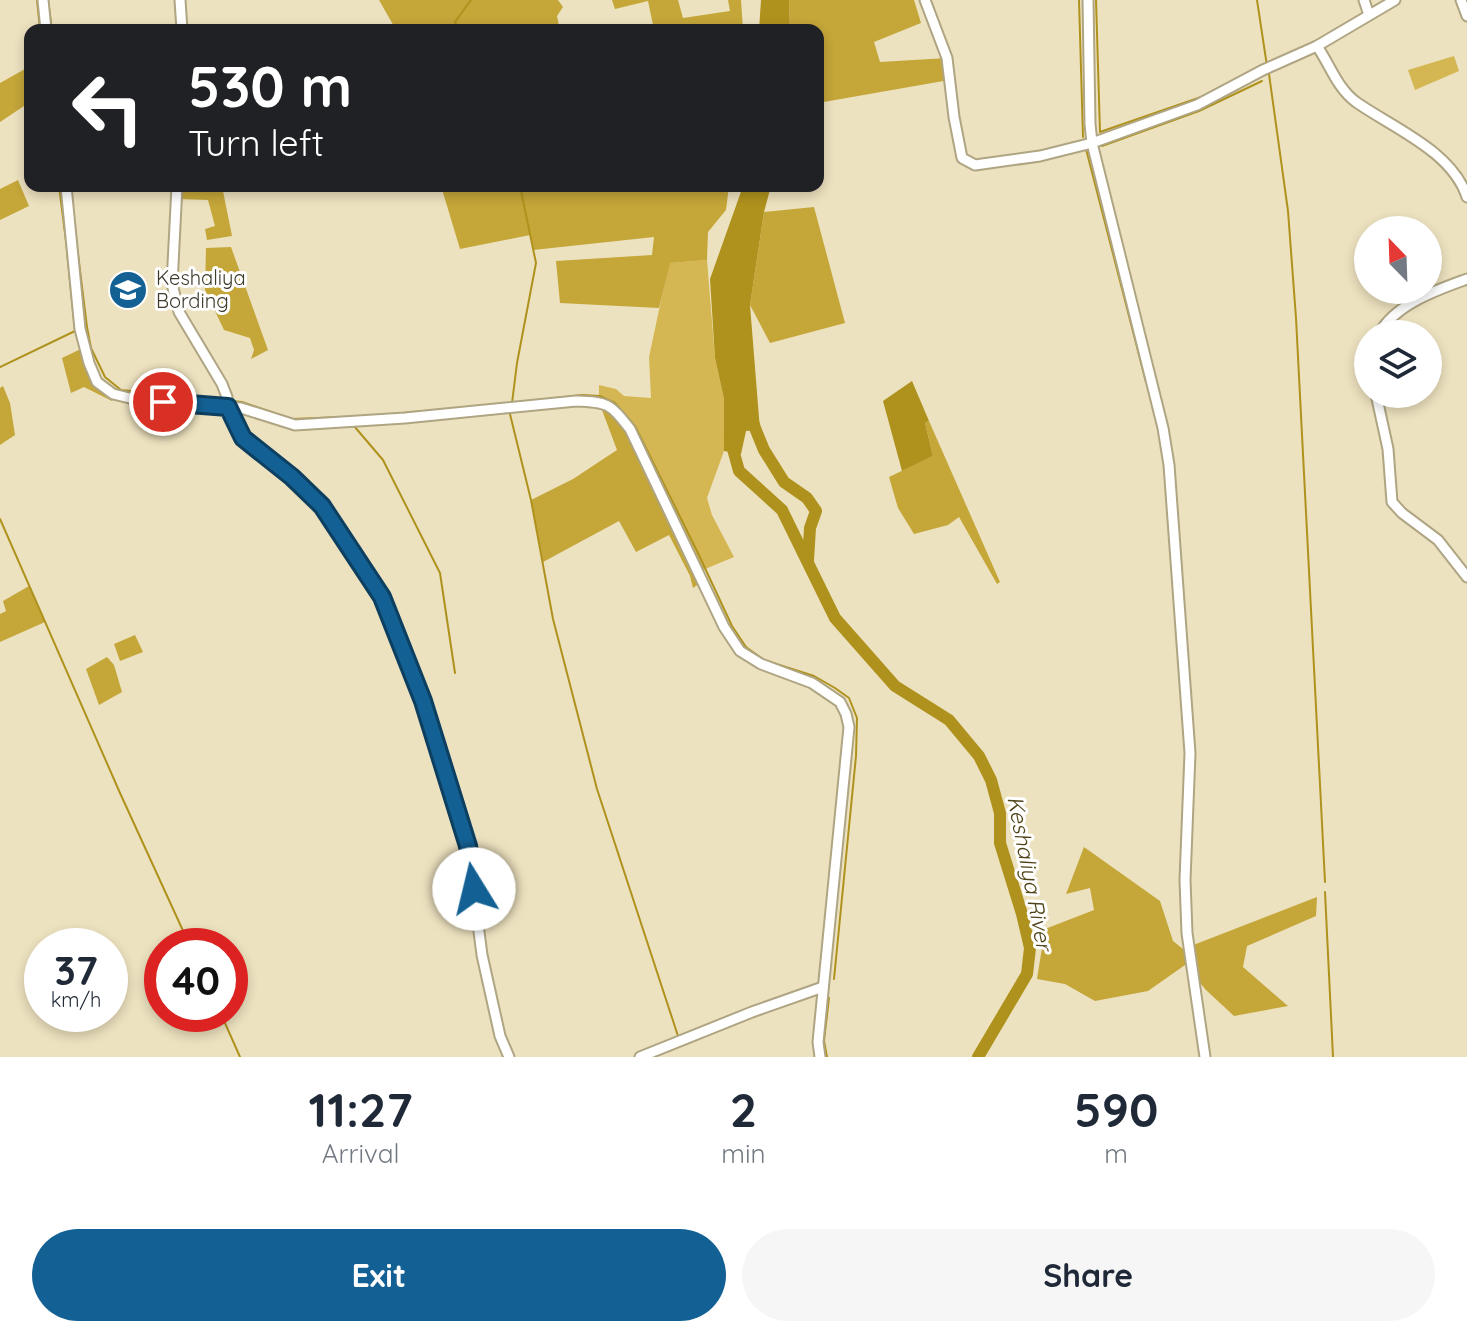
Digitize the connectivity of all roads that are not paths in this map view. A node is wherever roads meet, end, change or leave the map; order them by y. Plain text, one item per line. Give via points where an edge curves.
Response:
1 (43, 0) edge
2 (180, 0) edge
3 (925, 0) edge
4 (1088, 0) edge
5 (1364, 0) edge
6 (1395, 0) edge
7 (1461, 0) edge
8 (1369, 15) junction
9 (1467, 16) edge
10 (45, 24) edge
11 (182, 24) edge
12 (1317, 46) junction
13 (1092, 143) junction
14 (1466, 190) edge
15 (67, 192) edge
16 (177, 192) edge
17 (1467, 279) edge
18 (1390, 320) edge
19 (227, 403) junction
20 (1379, 408) edge
21 (1467, 577) edge
22 (823, 987) junction
23 (509, 1057) edge
24 (640, 1057) edge
25 (820, 1057) edge
26 (1205, 1057) edge

1 - 10 street
2 - 11 street
3 - 13 street via 947,58 962,158 975,165
4 - 13 street
5 - 8 street
6 - 8 street
7 - 9 street
8 - 12 street
12 - 13 street via 1197,105
12 - 14 street via 1355,101 1435,153
13 - 26 street via 1169,465 1190,753 1187,933
15 - 19 street via 80,329 97,382 113,394 142,401
16 - 19 street via 172,284 179,312 222,384
17 - 18 street
19 - 22 street via 295,425 576,401 613,407 630,429 740,651 812,683 840,702 846,714 849,727
19 - 23 street via 243,438 322,506 382,597 423,701 468,846 482,955
20 - 21 street via 1392,502 1438,540
22 - 24 street
22 - 25 street

